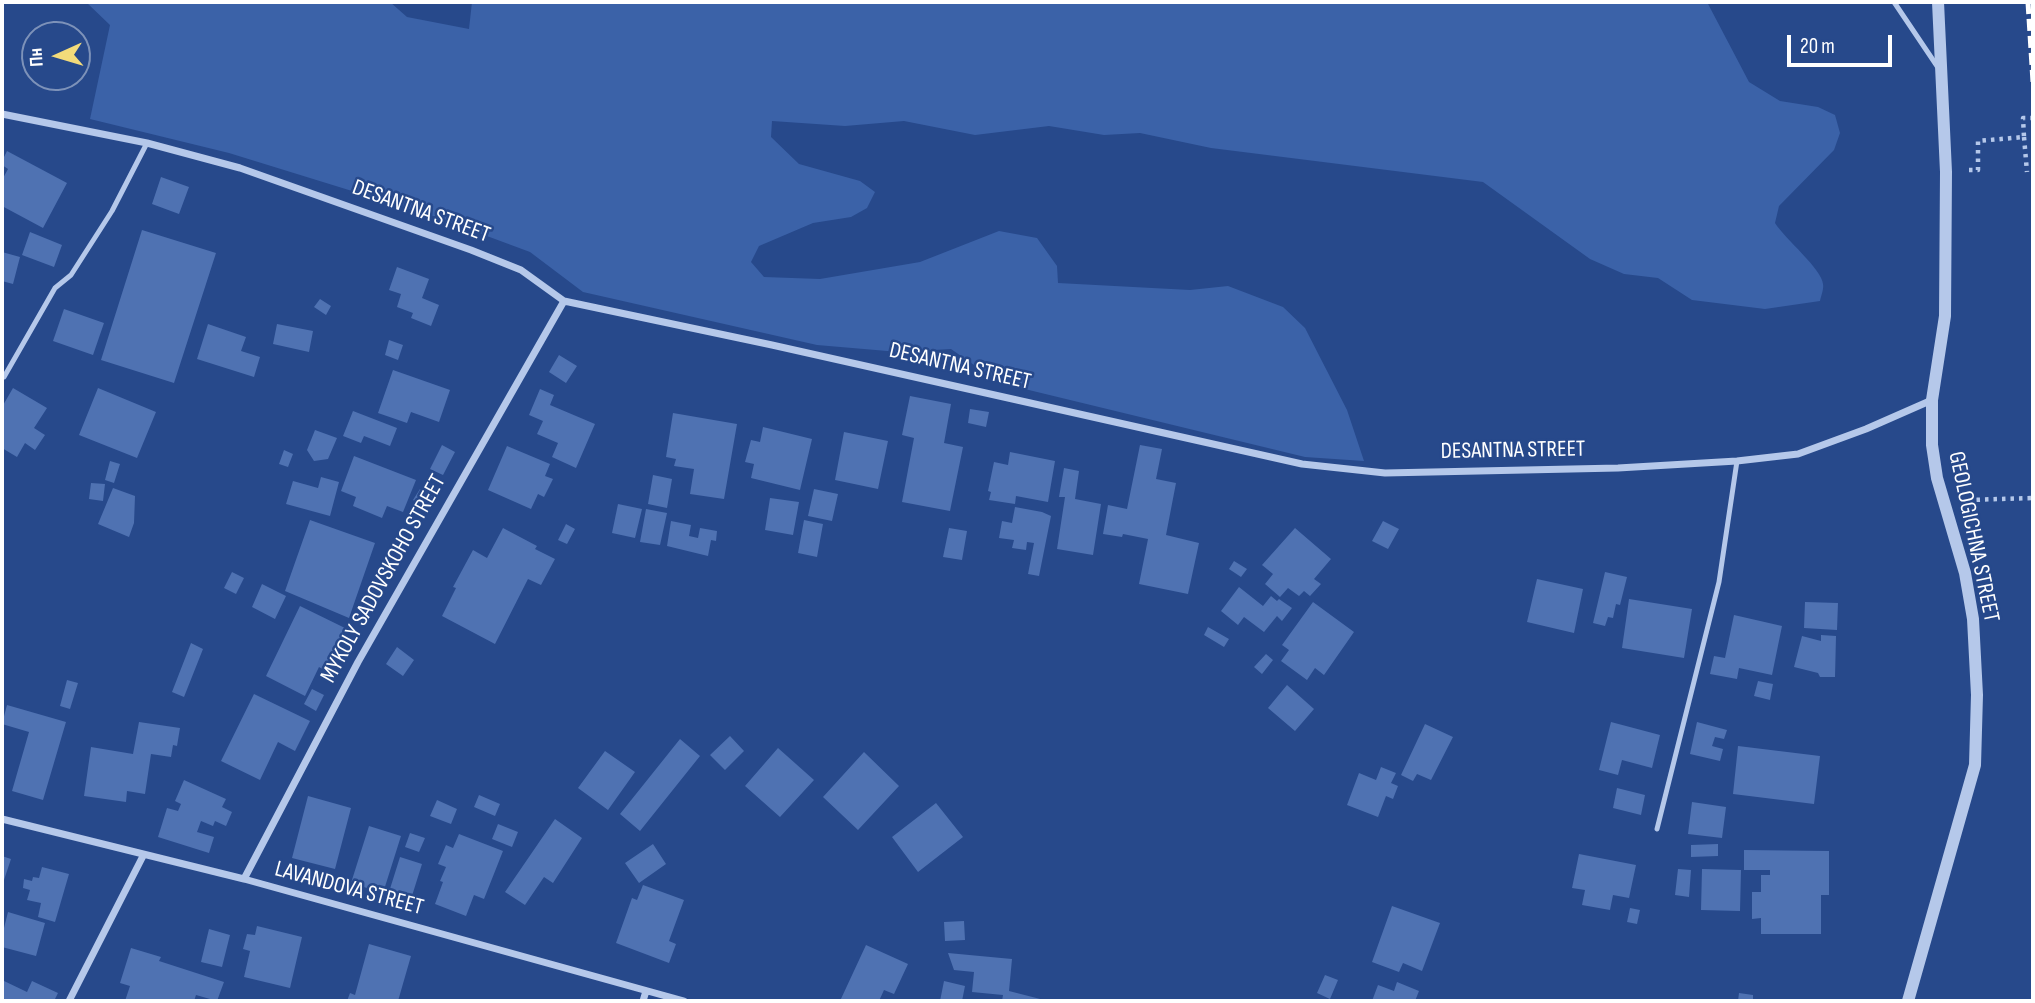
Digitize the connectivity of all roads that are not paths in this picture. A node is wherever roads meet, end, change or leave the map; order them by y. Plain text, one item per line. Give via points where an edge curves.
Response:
1 (1894, 2) edge
2 (1938, 2) edge
3 (1942, 72) junction
4 (2, 114) edge
5 (148, 143) junction
6 (564, 301) junction
7 (4, 377) dead end
8 (1932, 400) junction
9 (1737, 461) junction
10 (2, 819) edge
11 (1657, 829) dead end
12 (143, 856) junction
13 (244, 880) junction
14 (646, 990) junction
15 (69, 1001) edge
16 (643, 1001) edge
17 (684, 1001) edge
18 (1908, 1001) edge

1 - 3 lane
2 - 3 street, GEOLOGICHNA STREET
3 - 8 street, GEOLOGICHNA STREET via 1945,316
4 - 5 street, DESANTNA STREET
5 - 6 street, DESANTNA STREET via 240,168 471,250 522,270
5 - 7 lane via 112,211 71,275 55,288
6 - 9 street, DESANTNA STREET via 1302,464 1385,473
6 - 13 street, MYKOLY SADOVSKOHO STREET via 358,662
8 - 9 street, DESANTNA STREET via 1798,454
8 - 18 street, GEOLOGICHNA STREET via 1937,478 1965,573 1973,619 1975,765
9 - 11 lane via 1719,582
10 - 12 street, LAVANDOVA STREET
12 - 13 street, LAVANDOVA STREET
12 - 15 street
13 - 14 street, LAVANDOVA STREET
14 - 16 street
14 - 17 street, LAVANDOVA STREET

